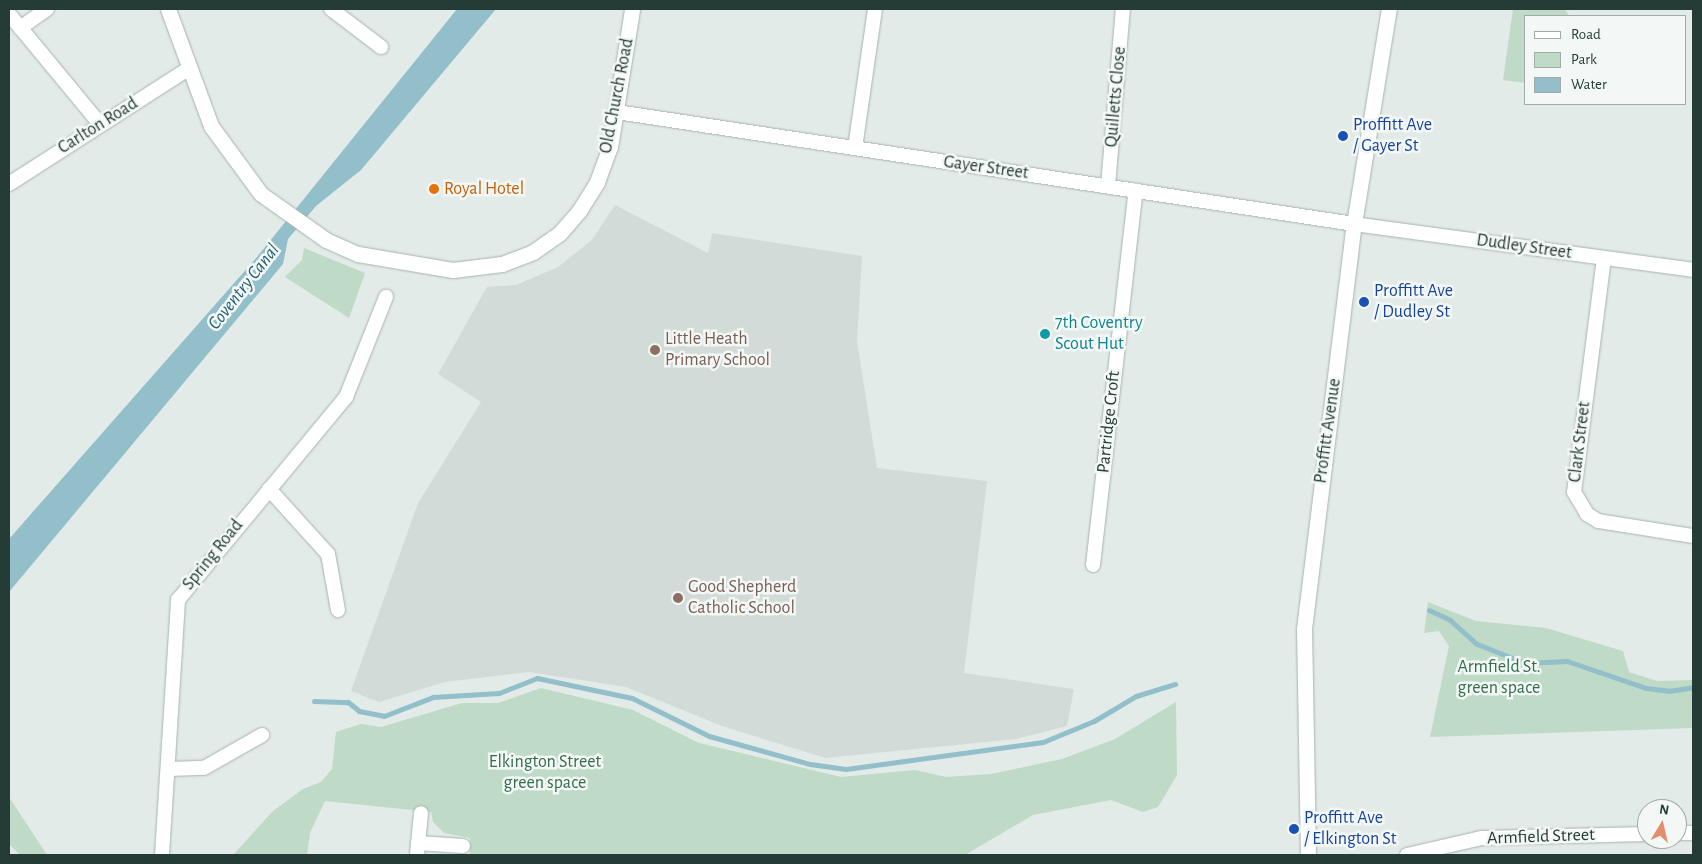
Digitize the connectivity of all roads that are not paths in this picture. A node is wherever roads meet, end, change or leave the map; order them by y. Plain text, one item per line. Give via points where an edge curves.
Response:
1 (46, 9) edge
2 (168, 9) edge
3 (332, 9) edge
4 (632, 9) edge
5 (875, 9) edge
6 (1123, 9) edge
7 (1389, 9) edge
8 (9, 14) edge
9 (20, 28) junction
10 (382, 47) dead end
11 (188, 69) junction
12 (616, 112) junction
13 (100, 124) junction
14 (855, 148) junction
15 (9, 184) edge
16 (1108, 186) junction
17 (1136, 190) junction
18 (1354, 224) junction
19 (1604, 258) junction
20 (1693, 270) edge
21 (386, 297) dead end
22 (269, 489) junction
23 (1693, 536) edge
24 (1094, 565) dead end
25 (338, 610) dead end
26 (262, 735) dead end
27 (169, 769) junction
28 (421, 813) dead end
29 (1637, 834) edge
30 (463, 846) dead end
31 (418, 849) edge
32 (162, 855) edge
33 (1308, 855) edge
34 (1407, 855) edge

1 - 9 street
2 - 11 street, Old Church Road
3 - 10 street
4 - 12 street, Old Church Road
5 - 14 street
6 - 16 street, Quilletts Close
7 - 18 street, Proffitt Avenue
8 - 9 street
9 - 13 street
11 - 12 street, Old Church Road via 211,126 244,173 290,218 326,240 380,261 453,270 502,264 533,252 559,234 597,182
11 - 13 street, Carlton Road
12 - 14 street, Gayer Street
13 - 15 street, Carlton Road
14 - 16 street, Gayer Street
16 - 17 street, Gayer Street
17 - 18 street, Gayer Street
17 - 24 street, Partridge Croft
18 - 19 street, Dudley Street
18 - 33 street, Proffitt Avenue via 1304,629
19 - 20 street, Dudley Street
19 - 23 street, Clark Street via 1574,492 1586,514 1598,521
21 - 22 street, Spring Road via 346,397
22 - 25 street via 328,554
22 - 27 street, Spring Road via 178,600 173,625
26 - 27 street via 204,768
27 - 32 street, Spring Road
28 - 31 street
29 - 34 street, Armfield Street via 1482,838
30 - 31 street

